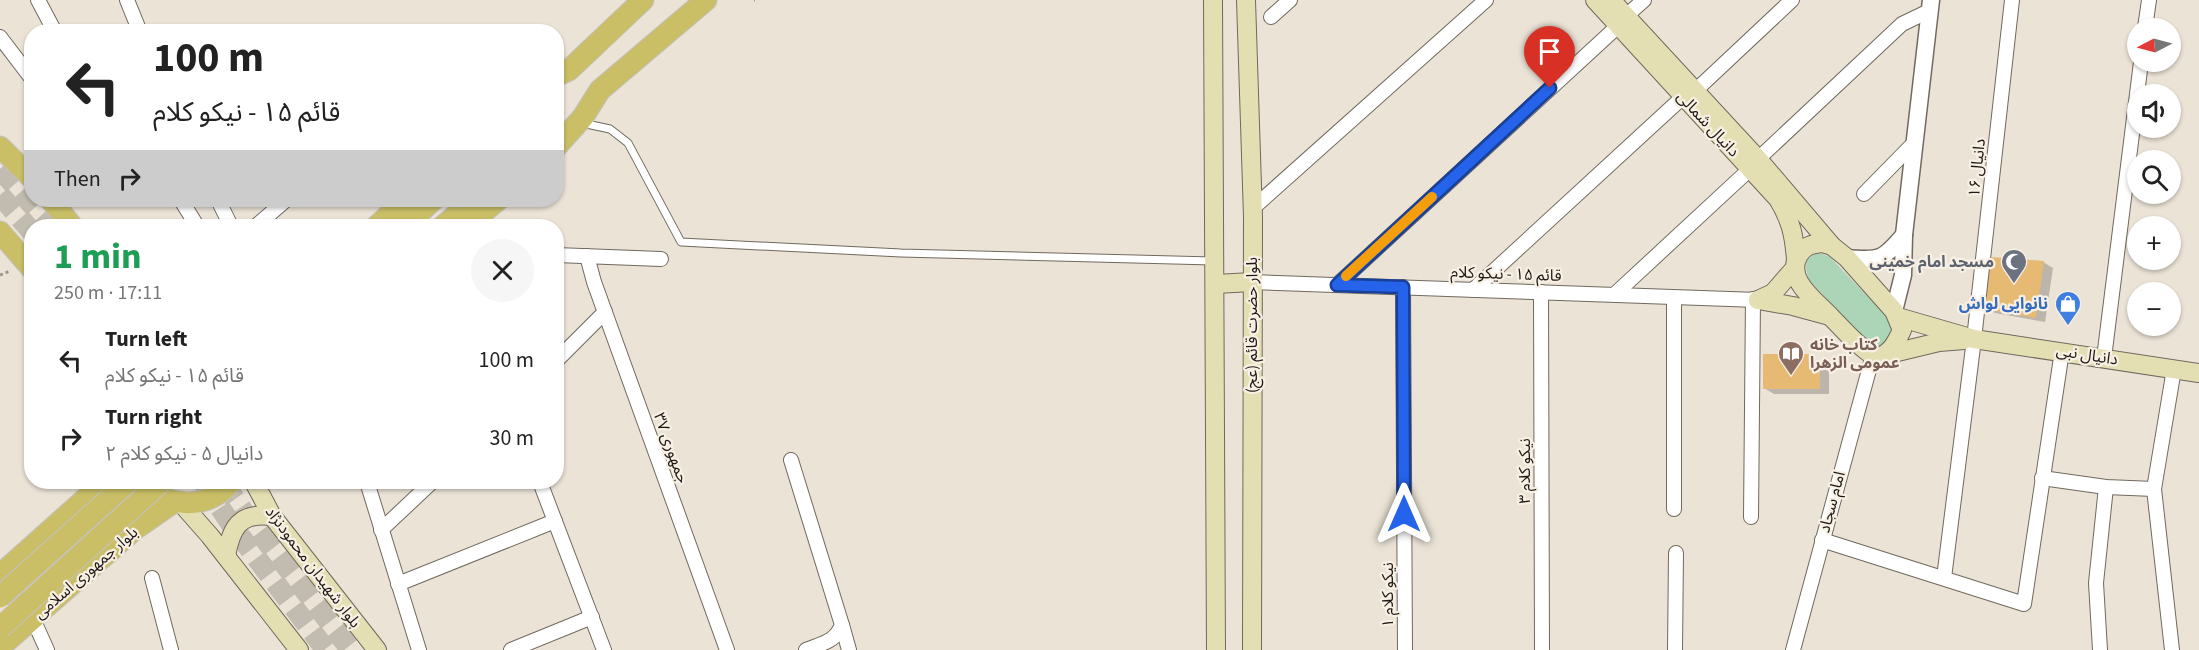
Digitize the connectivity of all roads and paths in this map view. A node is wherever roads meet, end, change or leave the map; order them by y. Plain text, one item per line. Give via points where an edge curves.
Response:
1 (38, 0) edge
2 (127, 0) edge
3 (643, 0) edge
4 (706, 0) edge
5 (1213, 0) edge
6 (1246, 0) edge
7 (1290, 0) edge
8 (1486, 0) edge
9 (1595, 0) edge
10 (1611, 0) edge
11 (1644, 0) edge
12 (1792, 0) edge
13 (2012, 0) edge
14 (2149, 0) edge
15 (1930, 6) edge
16 (1271, 17) dead end
17 (2146, 18) edge
18 (1622, 21) junction
19 (51, 24) edge
20 (137, 24) edge
21 (0, 37) edge
22 (24, 68) edge
23 (2140, 72) edge
24 (564, 73) edge
25 (600, 90) junction
26 (1689, 94) junction
27 (583, 117) junction
28 (564, 121) edge
29 (564, 138) edge
30 (1915, 142) junction
31 (0, 147) edge
32 (1754, 164) junction
33 (24, 170) edge
34 (1864, 194) dead end
35 (57, 207) edge
36 (278, 207) edge
37 (397, 207) edge
38 (425, 207) edge
39 (466, 207) edge
40 (490, 207) edge
41 (1253, 208) junction
42 (66, 219) edge
43 (264, 219) edge
44 (385, 219) edge
45 (413, 219) edge
46 (451, 219) edge
47 (475, 219) edge
48 (0, 232) edge
49 (1904, 235) junction
50 (1832, 246) junction
51 (564, 255) edge
52 (587, 256) junction
53 (1847, 258) junction
54 (661, 259) dead end
55 (24, 260) edge
56 (1215, 261) junction
57 (1795, 264) junction
58 (1252, 282) junction
59 (1216, 284) junction
60 (1337, 285) junction
61 (1403, 287) junction
62 (1473, 290) junction
63 (1541, 292) junction
64 (1614, 294) junction
65 (1674, 298) junction
66 (1756, 299) junction
67 (605, 312) junction
68 (1896, 314) junction
69 (1831, 317) junction
70 (1974, 339) junction
71 (2062, 351) junction
72 (564, 353) edge
73 (1879, 355) junction
74 (2104, 358) junction
75 (2174, 369) junction
76 (2199, 373) edge
77 (791, 460) dead end
78 (2043, 478) junction
79 (2106, 487) junction
80 (96, 489) edge
81 (120, 489) edge
82 (149, 489) edge
83 (152, 489) edge
84 (223, 489) edge
85 (258, 489) edge
86 (369, 489) edge
87 (425, 489) edge
88 (543, 489) edge
89 (2154, 489) junction
90 (178, 502) junction
91 (1674, 509) dead end
92 (70, 513) junction
93 (272, 516) junction
94 (1752, 517) dead end
95 (555, 521) junction
96 (381, 530) junction
97 (1822, 540) junction
98 (110, 551) junction
99 (1677, 553) dead end
100 (226, 556) junction
101 (0, 576) edge
102 (152, 578) dead end
103 (1944, 578) junction
104 (399, 584) junction
105 (0, 597) edge
106 (592, 617) junction
107 (33, 619) junction
108 (842, 625) junction
109 (0, 628) edge
110 (0, 647) edge
111 (47, 650) edge
112 (171, 650) edge
113 (298, 650) edge
114 (377, 650) edge
115 (419, 650) edge
116 (511, 650) edge
117 (604, 650) edge
118 (727, 650) edge
119 (806, 650) edge
120 (849, 650) edge
121 (1216, 650) edge
122 (1252, 650) edge
123 (1405, 650) edge
124 (1542, 650) edge
125 (1675, 650) edge
126 (1793, 650) edge
127 (2100, 650) edge
128 (2172, 650) edge

1 - 19 street
2 - 20 street
3 - 24 main road
4 - 25 main road
5 - 56 main road
6 - 41 main road, بلوار حضرت قائم (عج)
7 - 16 street
8 - 41 street
9 - 18 main road, دانیال شمالی
10 - 18 main road, دانیال شمالی
11 - 18 street
12 - 26 street
13 - 70 street, دانیال ۱۶
14 - 17 street
15 - 30 street
15 - 32 street via 1902,24
18 - 26 main road, دانیال شمالی
18 - 60 street
21 - 22 street
23 - 74 street
25 - 27 main road
25 - 28 main road
26 - 32 main road, دانیال شمالی
26 - 62 street
27 - 29 main road
27 - 56 lane via 591,125 610,129 627,143 681,242 901,253
30 - 34 street
30 - 49 street
31 - 33 main road
32 - 50 main road, دانیال شمالی
32 - 57 main road, دانیال شمالی via 1788,215
32 - 64 street
35 - 42 main road
36 - 43 street
37 - 44 main road
38 - 45 main road
39 - 46 main road
40 - 47 main road
41 - 58 main road, بلوار حضرت قائم (عج)
48 - 55 main road
49 - 53 street via 1883,257
49 - 68 street via 1903,275
50 - 53 main road, دانیال شمالی
50 - 57 main road via 1811,245 1802,250
51 - 52 street
52 - 54 street
52 - 67 street, جمهوری ۳۷
53 - 68 main road, دانیال شمالی
56 - 59 main road
57 - 66 main road via 1773,293
57 - 69 main road via 1799,284
58 - 59 main road
58 - 60 street, قائم ۱۵ - نیکو کلام
58 - 122 main road, بلوار حضرت قائم (عج)
59 - 121 main road
60 - 61 street, قائم ۱۵ - نیکو کلام
61 - 62 street, قائم ۱۵ - نیکو کلام
61 - 123 street, نیکو کلام ۱
62 - 63 street, قائم ۱۵ - نیکو کلام
63 - 64 street, قائم ۱۵ - نیکو کلام
63 - 124 street, نیکو کلام ۳
64 - 65 street, قائم ۱۵ - نیکو کلام
65 - 66 street, قائم ۱۵ - نیکو کلام
65 - 91 street
66 - 69 main road
66 - 94 street
67 - 72 street
67 - 118 street, جمهوری ۳۷
68 - 70 main road, دانیال نبی
68 - 73 main road via 1902,330 1894,347
69 - 73 main road via 1863,350
70 - 71 main road, دانیال نبی
70 - 73 main road, دانیال نبی
70 - 103 street, دانیال ۱۶
71 - 74 main road, دانیال نبی
71 - 78 street
73 - 97 street, امام سجاد
74 - 75 main road, دانیال نبی
75 - 76 main road, دانیال نبی
75 - 89 street
77 - 108 street
78 - 79 street
78 - 103 street via 2024,604
79 - 89 street
79 - 127 street via 2096,583
80 - 92 main road
81 - 105 main road, bridge
82 - 90 main road
83 - 109 main road, bridge
84 - 90 main road via 202,501
85 - 93 main road, بلوار شهیدان محمودنژاد
86 - 96 street
87 - 96 street
88 - 95 street
89 - 128 street
90 - 98 main road, بلوار جمهوری اسلامی via 135,529
90 - 100 main road
92 - 98 main road via 84,516 96,525
92 - 101 main road
93 - 100 main road via 257,514 241,522 230,533
93 - 114 main road, بلوار شهیدان محمودنژاد
95 - 104 street
95 - 106 street
96 - 104 street
97 - 103 street
97 - 126 street, امام سجاد
98 - 107 main road, بلوار جمهوری اسلامی
99 - 125 street
100 - 113 main road
102 - 112 street
104 - 115 street
106 - 116 street
106 - 117 street
107 - 110 main road, بلوار جمهوری اسلامی
107 - 111 street
108 - 119 street via 830,641
108 - 120 street

